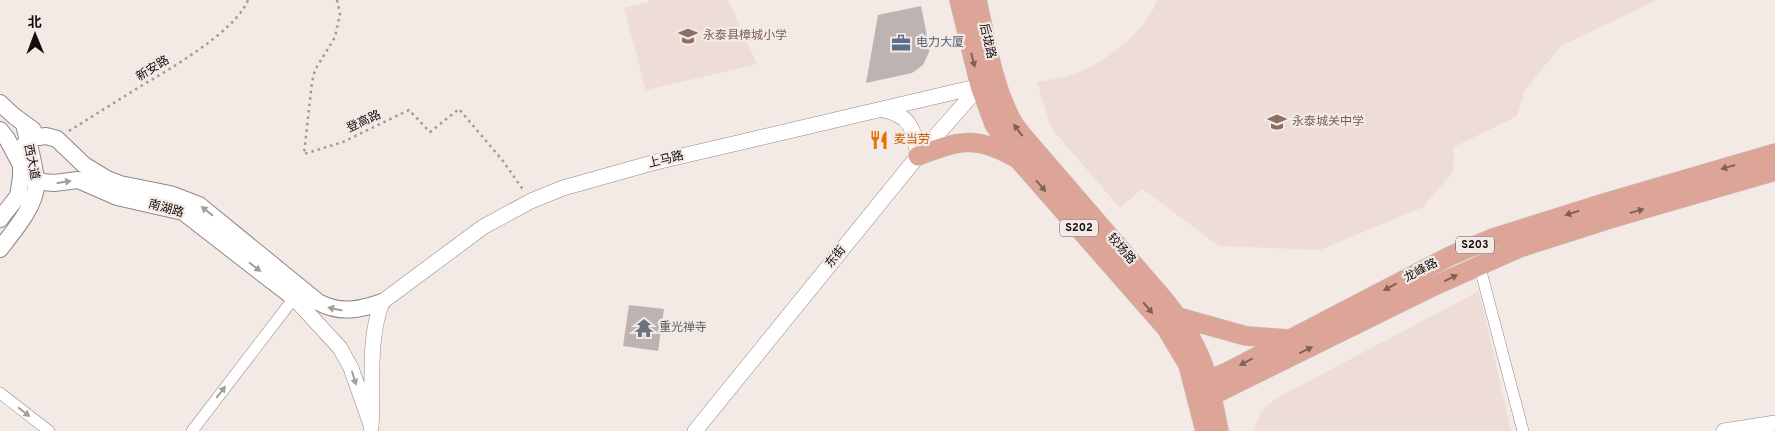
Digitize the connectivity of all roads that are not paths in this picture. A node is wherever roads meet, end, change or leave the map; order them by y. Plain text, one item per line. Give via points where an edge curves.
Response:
1 (959, 0) edge
2 (977, 0) edge
3 (988, 84) junction
4 (0, 103) edge
5 (883, 110) junction
6 (24, 124) junction
7 (4, 135) edge
8 (51, 138) junction
9 (27, 142) junction
10 (1775, 154) edge
11 (918, 156) junction
12 (1017, 158) junction
13 (21, 165) junction
14 (1775, 171) edge
15 (35, 177) junction
16 (0, 220) edge
17 (0, 249) edge
18 (1479, 264) junction
19 (294, 298) junction
20 (382, 302) junction
21 (1178, 317) junction
22 (1290, 339) junction
23 (1203, 391) junction
24 (0, 393) edge
25 (1775, 423) edge
26 (372, 429) edge
27 (49, 431) edge
28 (192, 431) edge
29 (695, 431) edge
30 (1205, 431) edge
31 (1219, 431) edge
32 (1523, 431) edge
33 (1724, 431) edge

1 -> 3 main road, 后垅路 / S202
2 - 3 main road, 后垅路 / S202
3 - 5 street, 上马路
3 - 11 street, 东街
3 - 12 main road, 较场路 / S202 via 994,124
21 -> 3 main road, 较场路 / S202 via 1023,136
4 - 6 main road
5 - 11 street via 897,112 904,117 915,138
5 - 20 street, 上马路 via 652,163 531,200 460,243
6 - 7 main road
6 - 8 main road
6 - 9 main road, 西大道
7 - 13 main road
8 - 9 main road via 38,136
20 -> 8 main road via 350,310 326,307 199,205 170,194 107,179
9 - 13 main road, 西大道 via 21,154
9 - 15 main road, 西大道
10 -> 22 main road, 龙峰路 / S203 via 1493,238 1450,256
11 - 12 main road via 958,142 971,142
11 - 29 street, 东街
12 -> 23 main road, 较场路 / S202 via 1166,328
13 - 15 main road, 南湖路
13 - 16 main road, 西大道 via 18,196
18 -> 14 main road, 龙峰路 / S203 via 1542,240
15 - 17 main road, 西大道 via 34,198
15 -> 19 main road, 南湖路 via 54,183 78,180 117,197 183,212
23 -> 18 main road, 龙峰路 / S203
18 - 32 street
19 -> 26 street via 340,348 351,368
28 -> 19 street
20 - 26 street via 374,338
21 - 22 main road via 1246,336
21 - 23 main road, 较场路 / S202 via 1201,359
22 -> 23 main road, 龙峰路 / S203
23 - 30 main road, 较场路 / S202
23 - 31 main road, 较场路 / S202
24 -> 27 street
25 - 33 street

